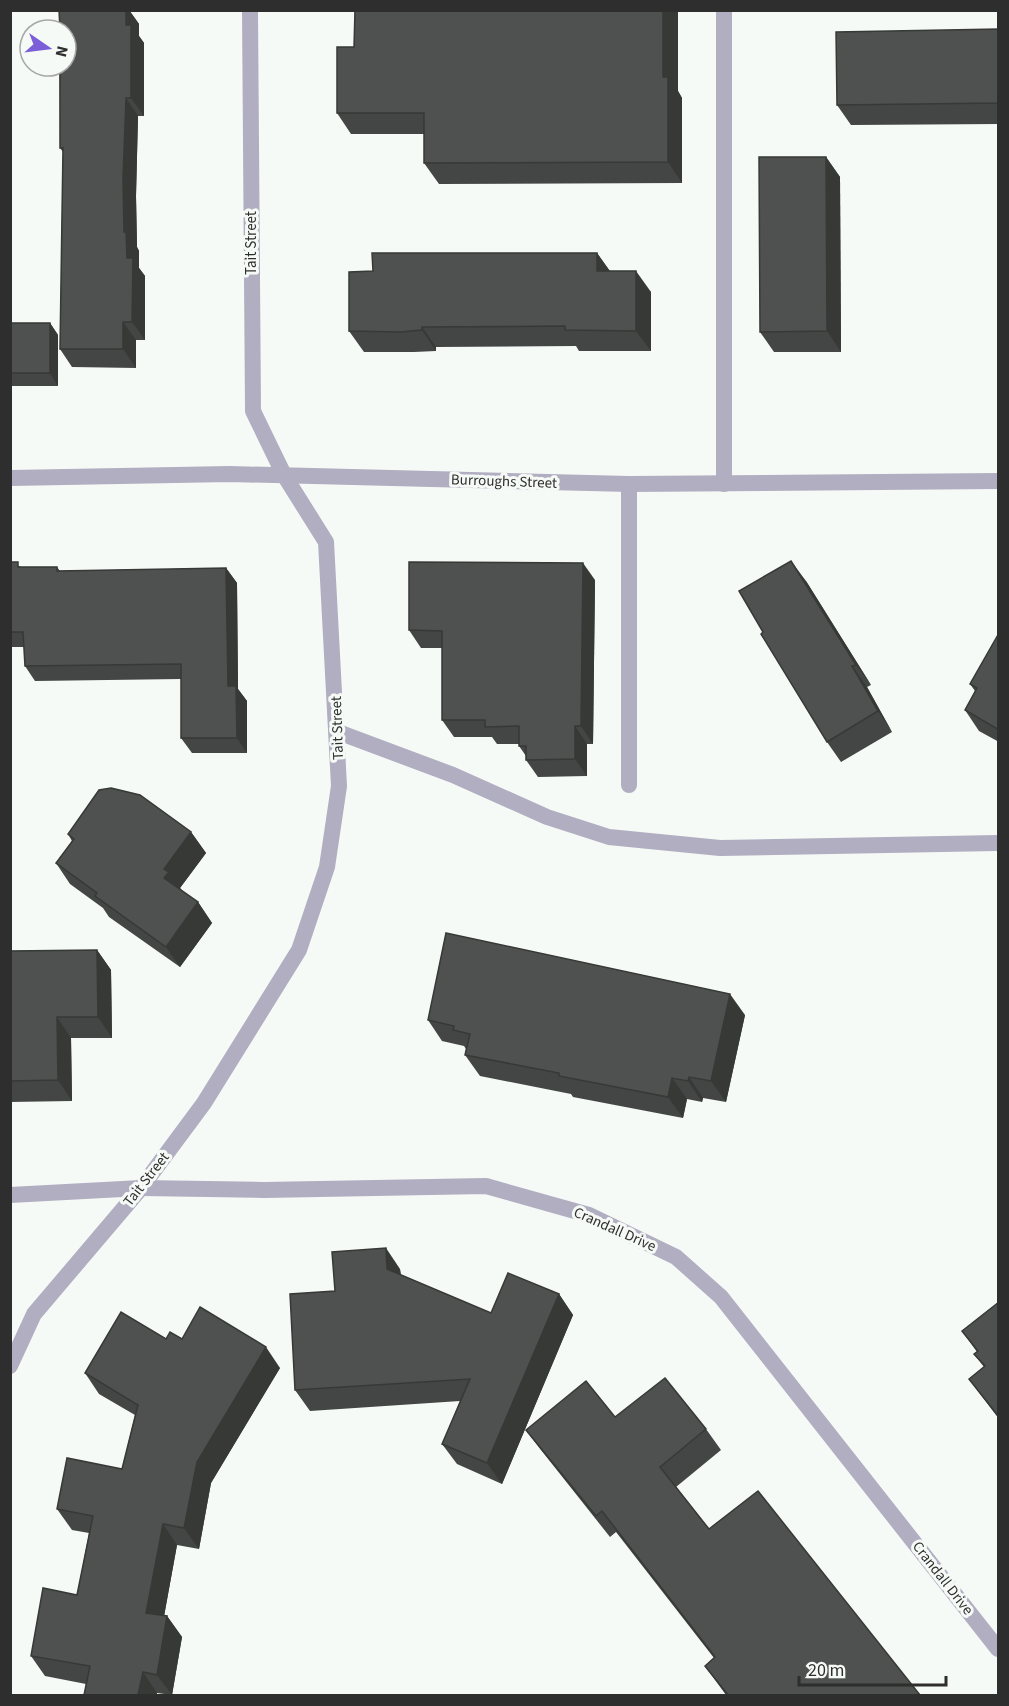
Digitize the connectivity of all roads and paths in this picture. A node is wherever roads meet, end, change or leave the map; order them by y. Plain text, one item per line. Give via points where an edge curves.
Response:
1 (250, 10) edge
2 (724, 10) edge
3 (284, 474) junction
4 (10, 478) edge
5 (999, 480) edge
6 (629, 484) junction
7 (724, 484) junction
8 (338, 732) junction
9 (629, 785) dead end
10 (999, 843) edge
11 (141, 1188) junction
12 (10, 1195) edge
13 (10, 1366) edge
14 (999, 1649) edge

1 - 3 street, Tait Street via 253,411
2 - 7 street
3 - 4 street, Burroughs Street
3 - 6 street, Burroughs Street
3 - 8 street, Tait Street via 326,542
5 - 7 street, Burroughs Street
6 - 7 street, Burroughs Street
6 - 9 street
8 - 10 street via 453,775 547,817 609,837 720,848
8 - 11 street, Tait Street via 339,786 327,867 299,950 204,1103
11 - 12 street, Crandall Drive
11 - 13 street, Tait Street via 34,1314
11 - 14 street, Crandall Drive via 486,1186 589,1215 676,1257 721,1297

